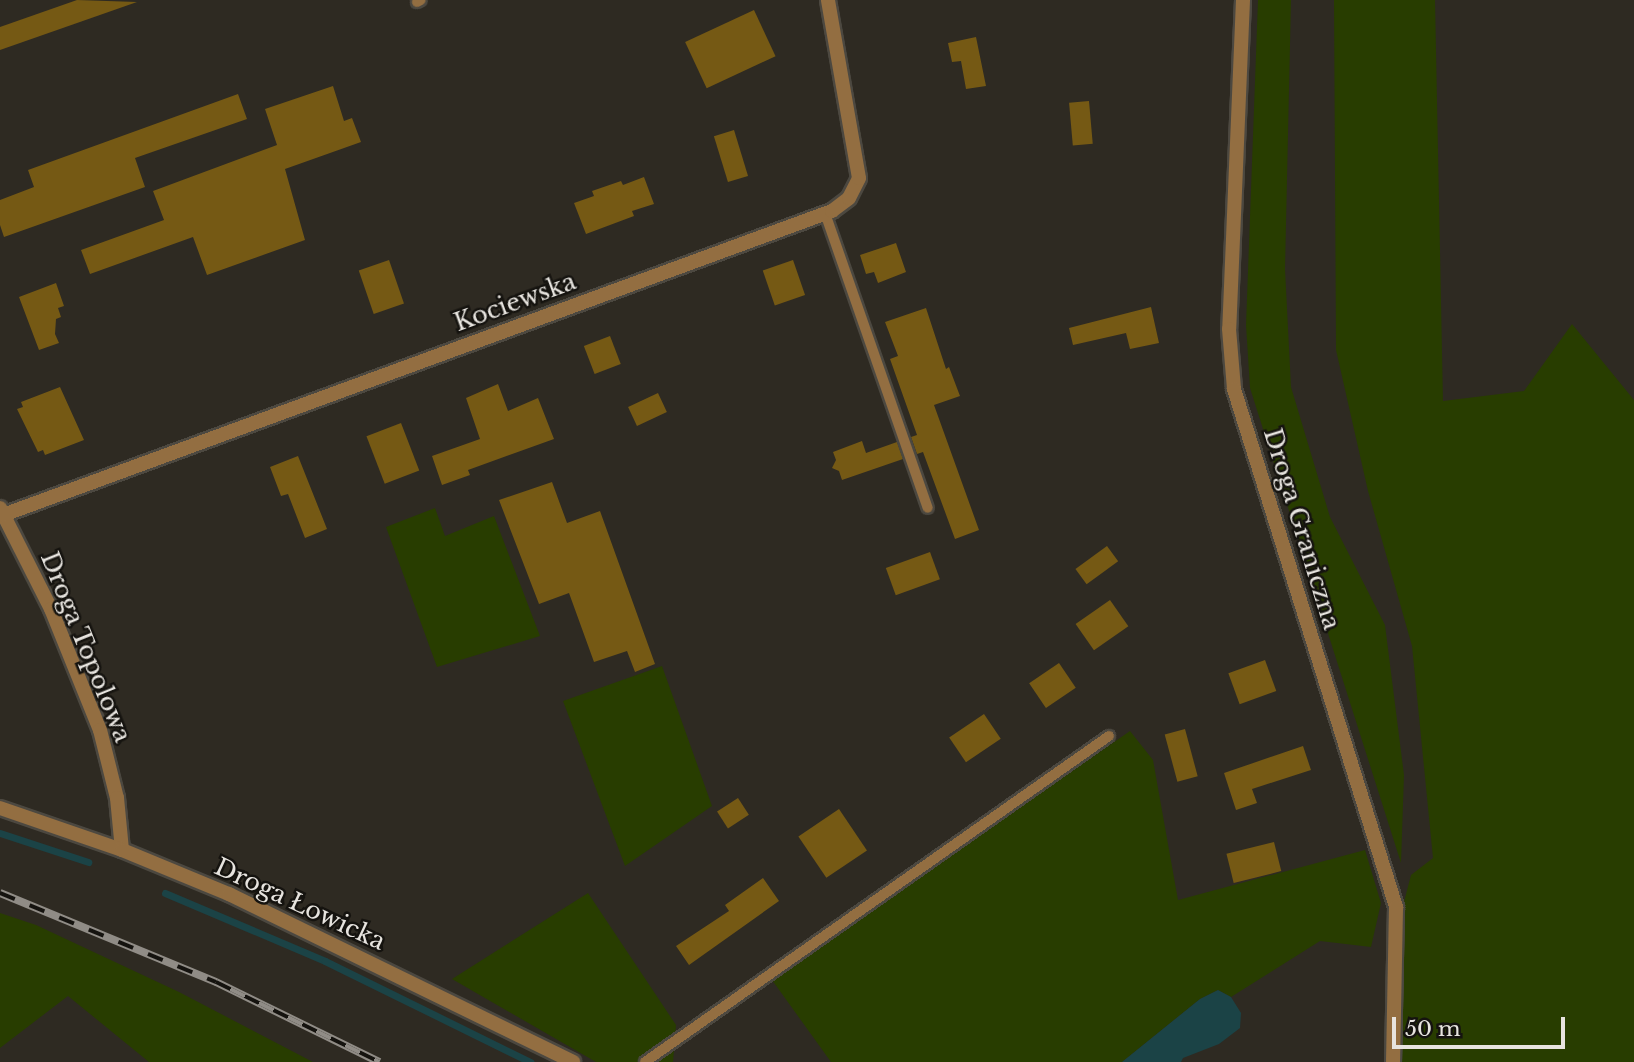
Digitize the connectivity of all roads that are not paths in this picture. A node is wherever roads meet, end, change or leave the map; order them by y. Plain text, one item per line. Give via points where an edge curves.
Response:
1 (828, 0) edge
2 (1243, 0) edge
3 (825, 213) junction
4 (928, 508) dead end
5 (2, 512) edge
6 (1109, 736) dead end
7 (0, 808) edge
8 (122, 850) junction
9 (573, 1062) edge
10 (645, 1062) edge
11 (1393, 1062) edge

1 - 3 street, Kociewska via 859,178 849,198
2 - 11 street, Droga Graniczna via 1229,329 1234,389 1396,907
3 - 4 lane
3 - 5 street, Kociewska
5 - 8 street, Droga Topolowa via 51,609 100,730 117,799
6 - 10 lane
7 - 8 street, Droga Łowicka
8 - 9 street, Droga Łowicka via 229,894

